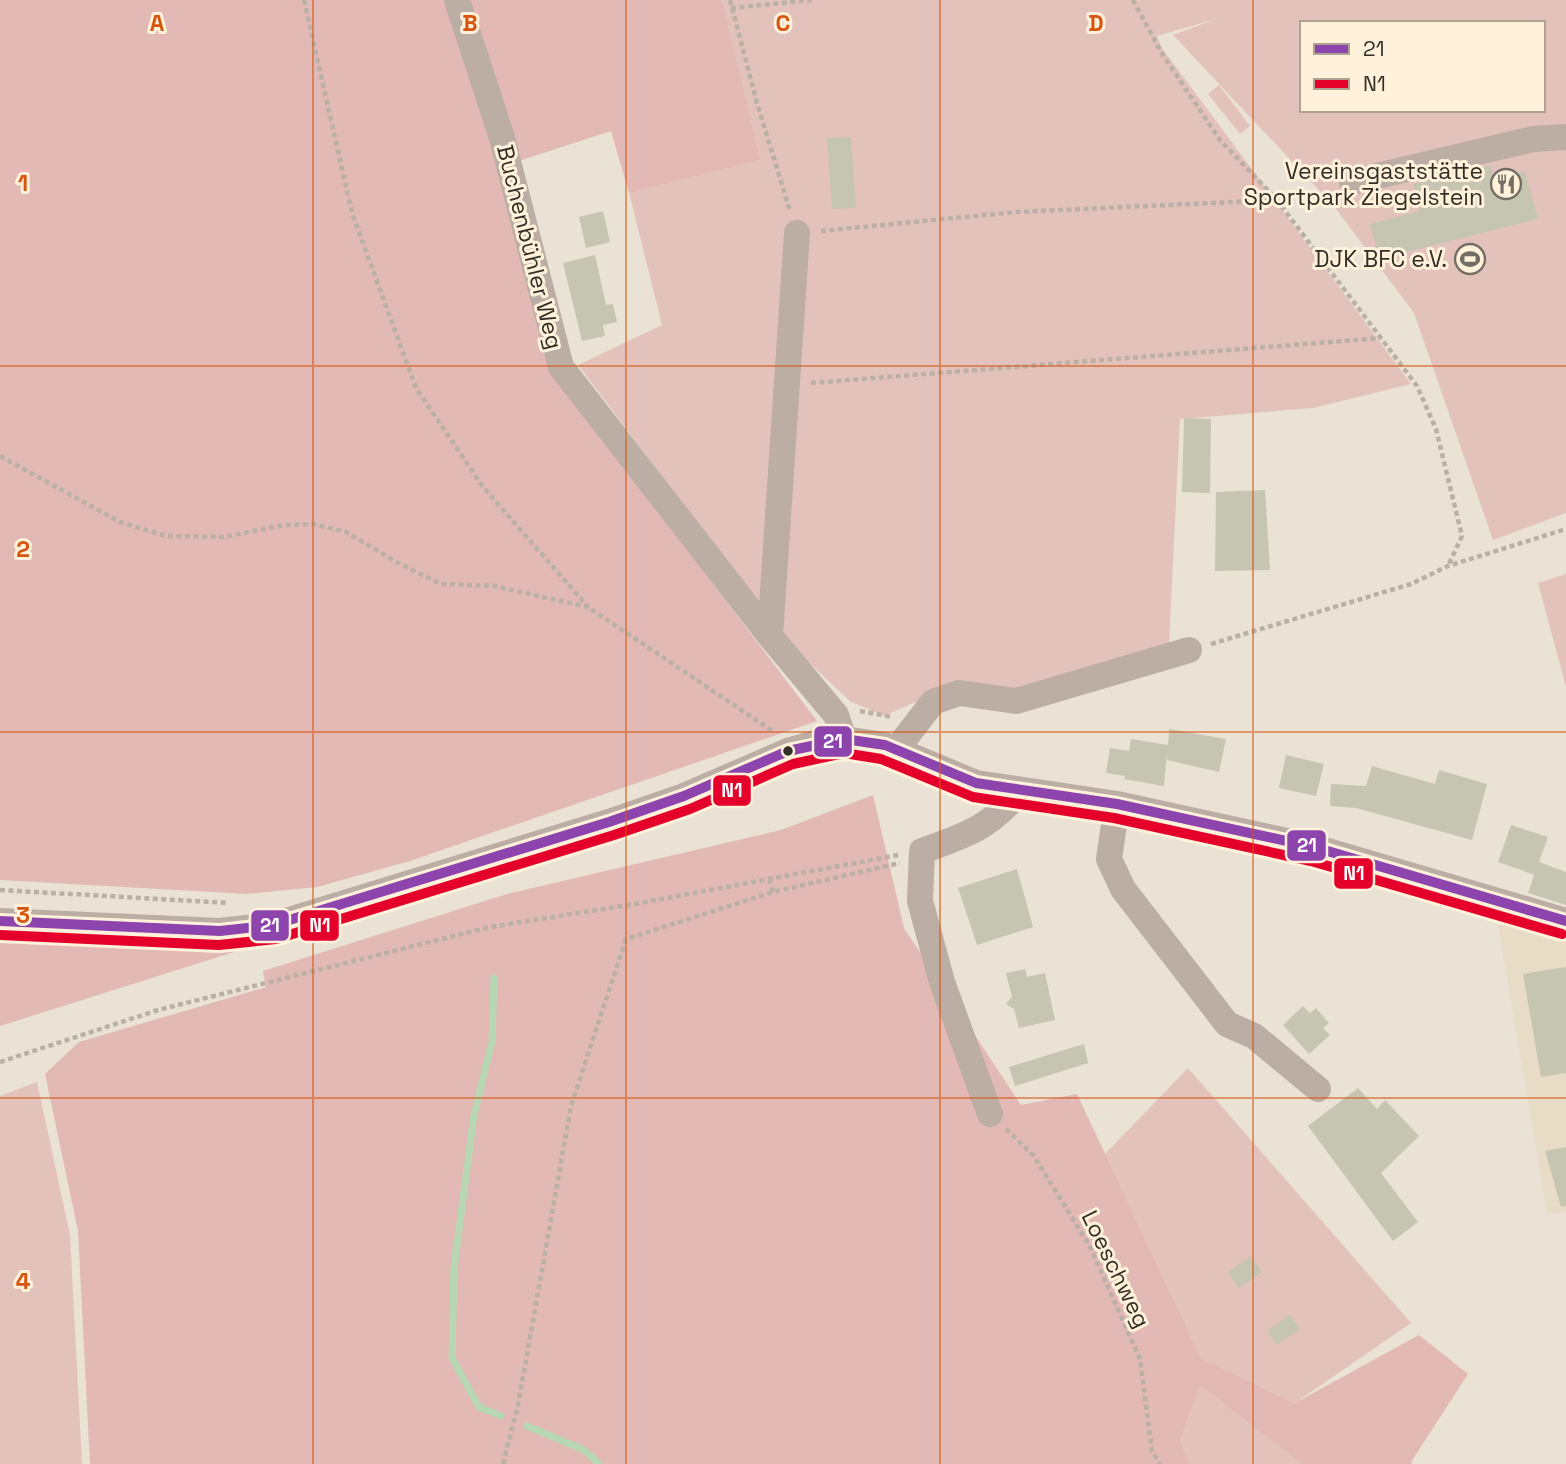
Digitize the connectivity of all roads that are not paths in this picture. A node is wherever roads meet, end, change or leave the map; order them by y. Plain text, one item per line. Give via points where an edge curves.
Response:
1 (457, 0) edge
2 (1566, 137) edge
3 (1352, 182) dead end
4 (797, 233) road end
5 (770, 636) junction
6 (1189, 650) road end
7 (840, 727) junction
8 (897, 750) junction
9 (1021, 792) junction
10 (1117, 804) junction
11 (0, 921) edge
12 (1566, 921) edge
13 (1318, 1089) dead end
14 (990, 1114) road end

1 - 5 street, Buchenbühler Weg via 502,138 561,367
2 - 3 street via 1533,139
4 - 5 street
5 - 7 street, Buchenbühler Weg
6 - 8 street via 1016,701 958,693 933,702
7 - 8 street
7 - 11 street via 815,743 684,796 274,925 220,931
8 - 9 street via 960,777
9 - 10 street
9 - 14 street via 975,832 922,854 920,901 942,982
10 - 12 street via 1314,847
10 - 13 street via 1109,859 1123,888 1227,1024 1254,1036

